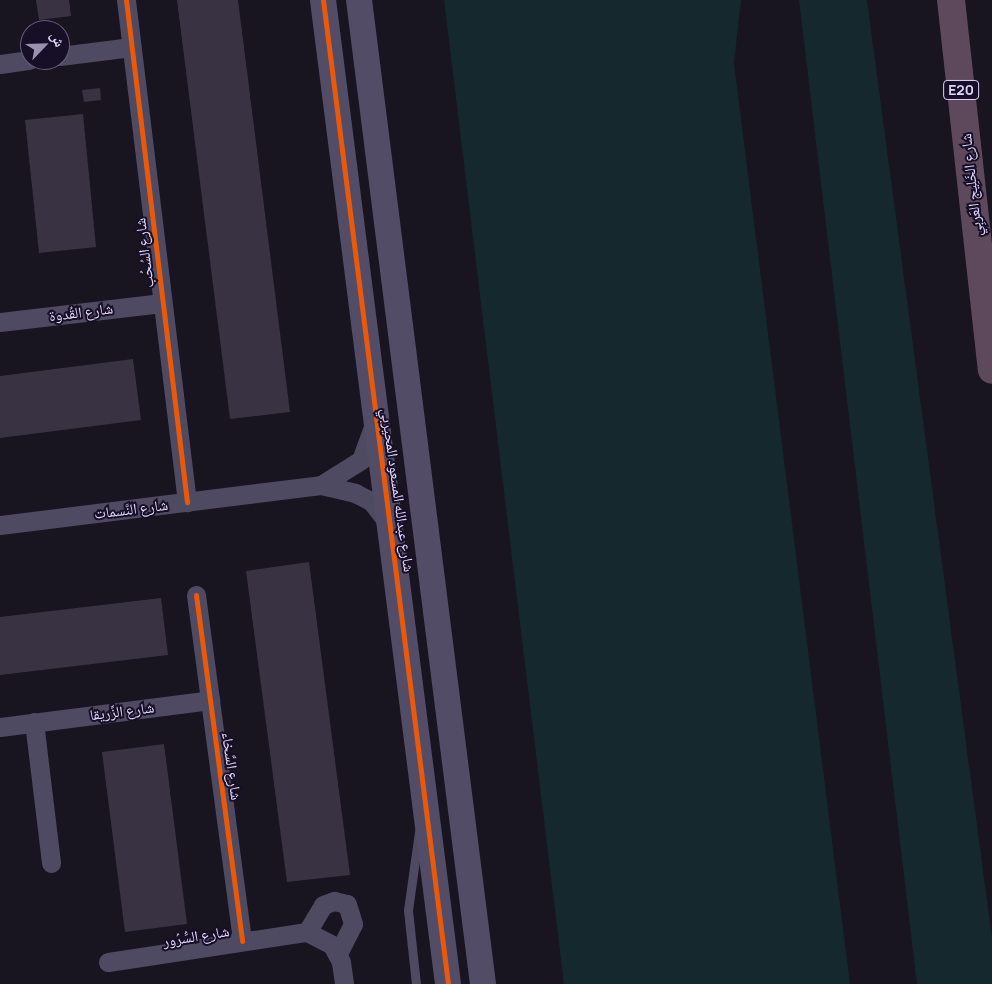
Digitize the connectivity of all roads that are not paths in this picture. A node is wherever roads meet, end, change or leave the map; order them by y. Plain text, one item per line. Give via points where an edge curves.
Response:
1 (126, 0) edge
2 (323, 0) edge
3 (360, 0) edge
4 (951, 0) edge
5 (131, 47) junction
6 (70, 55) edge
7 (20, 61) edge
8 (0, 64) edge
9 (162, 303) junction
10 (0, 322) edge
11 (992, 370) edge
12 (375, 420) junction
13 (321, 485) junction
14 (187, 502) junction
15 (0, 525) edge
16 (391, 530) junction
17 (196, 595) dead end
18 (210, 700) junction
19 (34, 722) junction
20 (0, 727) edge
21 (426, 810) junction
22 (51, 863) dead end
23 (307, 932) junction
24 (242, 941) junction
25 (338, 953) junction
26 (108, 962) dead end
27 (344, 984) edge
28 (416, 984) edge
29 (448, 984) edge
30 (483, 984) edge

1 - 5 street, شارع السُحُب
2 - 12 street, شارع عبدالله المسعود المحيربي
3 - 30 street, شارع عبدالله المسعود المحيربي
4 - 11 highway, شارع الخَلِيج العَربِي / E20
5 - 6 street
5 - 9 street, شارع السُحُب
7 - 8 street
9 - 10 street, شارع القُدوة
9 - 14 street, شارع السُحُب
12 - 13 street, شارع النَّسمات via 368,451 361,460
12 - 16 street, شارع عبدالله المسعود المحيربي
13 - 14 street, شارع النَّسمات
13 - 16 street, شارع النَّسمات via 355,493 372,501
14 - 15 street, شارع النَّسمات
16 - 21 street, شارع عبدالله المسعود المحيربي
17 - 18 street, شارع السَّخاء
18 - 19 street, شارع الزِّريقا
18 - 24 street, شارع السَّخاء
19 - 20 street, شارع الزِّريقا
19 - 22 street
21 - 28 lane via 415,849 408,896 409,939
21 - 29 street, شارع عبدالله المسعود المحيربي
23 - 24 street, شارع السُّرُور
23 - 25 street via 325,939
23 - 25 street via 323,905 334,901 347,904 353,924
24 - 26 street, شارع السُّرُور
25 - 27 street

